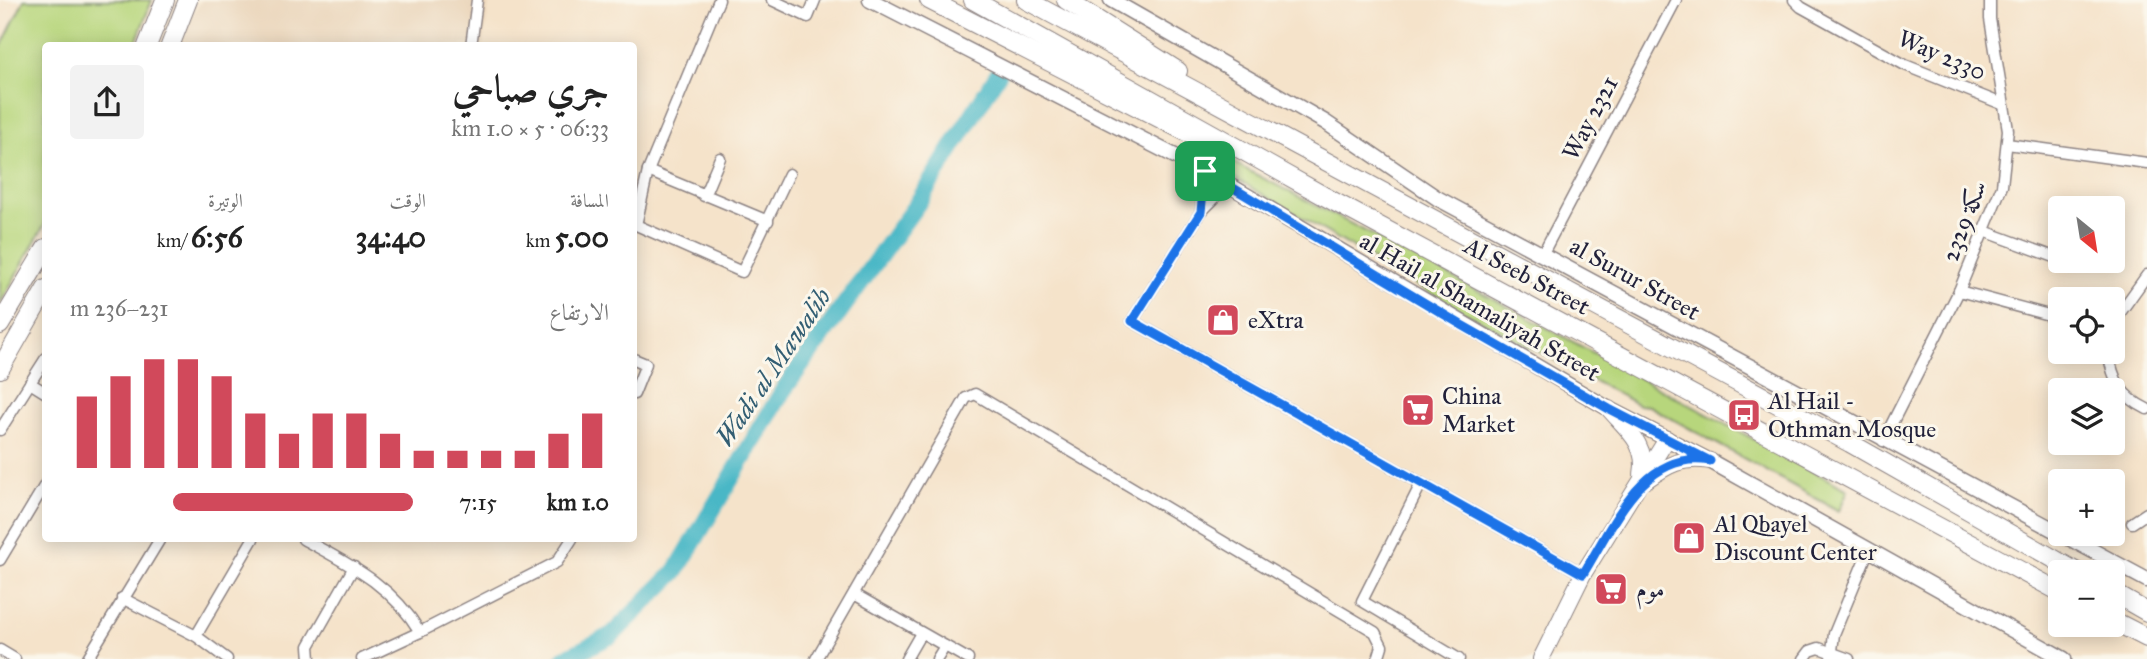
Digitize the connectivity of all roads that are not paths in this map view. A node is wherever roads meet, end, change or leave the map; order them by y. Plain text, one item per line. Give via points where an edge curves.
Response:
1 (165, 0) edge
2 (188, 0) edge
3 (477, 0) edge
4 (719, 0) edge
5 (772, 0) edge
6 (815, 0) edge
7 (870, 0) edge
8 (929, 0) edge
9 (973, 0) edge
10 (1026, 0) edge
11 (1066, 0) edge
12 (1111, 0) edge
13 (1676, 0) edge
14 (1794, 0) edge
15 (1990, 0) edge
16 (149, 42) edge
17 (172, 42) edge
18 (472, 42) edge
19 (2002, 104) junction
20 (1262, 128) junction
21 (2007, 144) junction
22 (720, 158) dead end
23 (2147, 163) edge
24 (648, 171) junction
25 (1205, 171) junction
26 (789, 174) dead end
27 (1228, 184) junction
28 (704, 195) junction
29 (1333, 201) junction
30 (1201, 212) junction
31 (637, 217) edge
32 (768, 221) junction
33 (637, 226) edge
34 (1984, 231) junction
35 (42, 255) edge
36 (1542, 255) junction
37 (2048, 255) edge
38 (2147, 275) edge
39 (1959, 291) junction
40 (42, 296) edge
41 (42, 303) edge
42 (2125, 306) edge
43 (32, 312) junction
44 (2048, 315) edge
45 (0, 325) edge
46 (637, 360) edge
47 (42, 364) edge
48 (2111, 364) edge
49 (0, 369) edge
50 (30, 383) junction
51 (637, 386) edge
52 (42, 390) edge
53 (1609, 409) junction
54 (2147, 409) edge
55 (0, 430) edge
56 (1667, 439) junction
57 (1883, 441) junction
58 (1710, 461) junction
59 (1641, 483) junction
60 (1421, 484) junction
61 (42, 490) edge
62 (2147, 513) edge
63 (2132, 523) dead end
64 (158, 542) edge
65 (251, 542) edge
66 (308, 542) edge
67 (570, 542) edge
68 (1869, 549) junction
69 (2056, 560) edge
70 (0, 561) edge
71 (354, 567) junction
72 (1583, 574) junction
73 (2147, 580) edge
74 (2048, 586) edge
75 (854, 594) junction
76 (122, 598) junction
77 (2125, 599) edge
78 (2147, 612) edge
79 (2125, 627) edge
80 (420, 632) junction
81 (921, 633) junction
82 (196, 636) junction
83 (2147, 638) edge
84 (945, 646) junction
85 (0, 650) edge
86 (1379, 657) edge
87 (1831, 657) edge
88 (15, 659) edge
89 (87, 659) edge
90 (227, 659) edge
91 (310, 659) edge
92 (362, 659) edge
93 (816, 659) edge
94 (906, 659) edge
95 (937, 659) edge
96 (968, 659) edge
97 (1459, 659) edge
98 (1541, 659) edge
99 (1804, 659) edge
100 (1849, 659) edge
101 (2064, 659) edge

1 - 16 main road
2 - 17 main road
3 - 18 street
4 - 24 street
5 - 6 street via 808,17
7 - 25 street, al Hail al Shamaliyah Street
8 - 29 main road via 1275,178
9 - 29 main road, Al Seeb Street
10 - 20 main road, Al Seeb Street
11 - 20 main road
12 - 36 street, al Surur Street via 1325,122 1437,198
13 - 36 street, Way 2321
14 - 19 street, Way 2330 via 1905,65
15 - 19 street, سكة 2329
19 - 21 street, سكة 2329
20 - 69 main road, Al Seeb Street via 1850,443
21 - 23 street
21 - 34 street, سكة 2329 via 2002,186
22 - 28 street
24 - 28 street
24 - 31 street
25 - 27 street, al Hail al Shamaliyah Street
25 - 30 street
26 - 32 street
27 - 30 street
27 - 53 street, al Hail al Shamaliyah Street
28 - 32 street
29 - 74 main road, Al Seeb Street
30 - 60 street via 1132,321
32 - 33 street via 742,272
34 - 37 street
34 - 39 street, سكة 2329
35 - 45 main road
36 - 57 street, al Surur Street
38 - 42 street
39 - 44 street
39 - 57 street, سكة 2329
40 - 43 main road
41 - 43 street
43 - 49 main road
46 - 51 street via 646,364
47 - 50 street
48 - 54 street via 2121,392
50 - 52 street
50 - 55 street
53 - 56 street, al Hail al Shamaliyah Street
53 - 59 main road via 1641,446
56 - 58 street, al Hail al Shamaliyah Street
56 - 59 main road
57 - 73 street, al Surur Street
58 - 59 main road via 1684,459 1668,464
58 - 68 street, al Hail al Shamaliyah Street
59 - 72 main road
60 - 72 street
60 - 97 street via 1362,601
61 - 70 street
62 - 63 street
64 - 76 street
65 - 82 street
66 - 71 street
67 - 80 street via 557,562
68 - 87 street via 1834,634
68 - 101 street, al Hail al Shamaliyah Street
71 - 80 street via 393,595
71 - 91 street via 309,646
72 - 98 main road
75 - 81 street
75 - 86 street via 966,398 978,395 1376,632 1382,646
75 - 93 street
76 - 82 street
76 - 89 street
77 - 78 main road
79 - 83 main road
80 - 92 street
81 - 84 street
81 - 94 street
82 - 90 street
84 - 95 street
84 - 96 street
85 - 88 street
87 - 99 street via 1819,648
87 - 100 street

